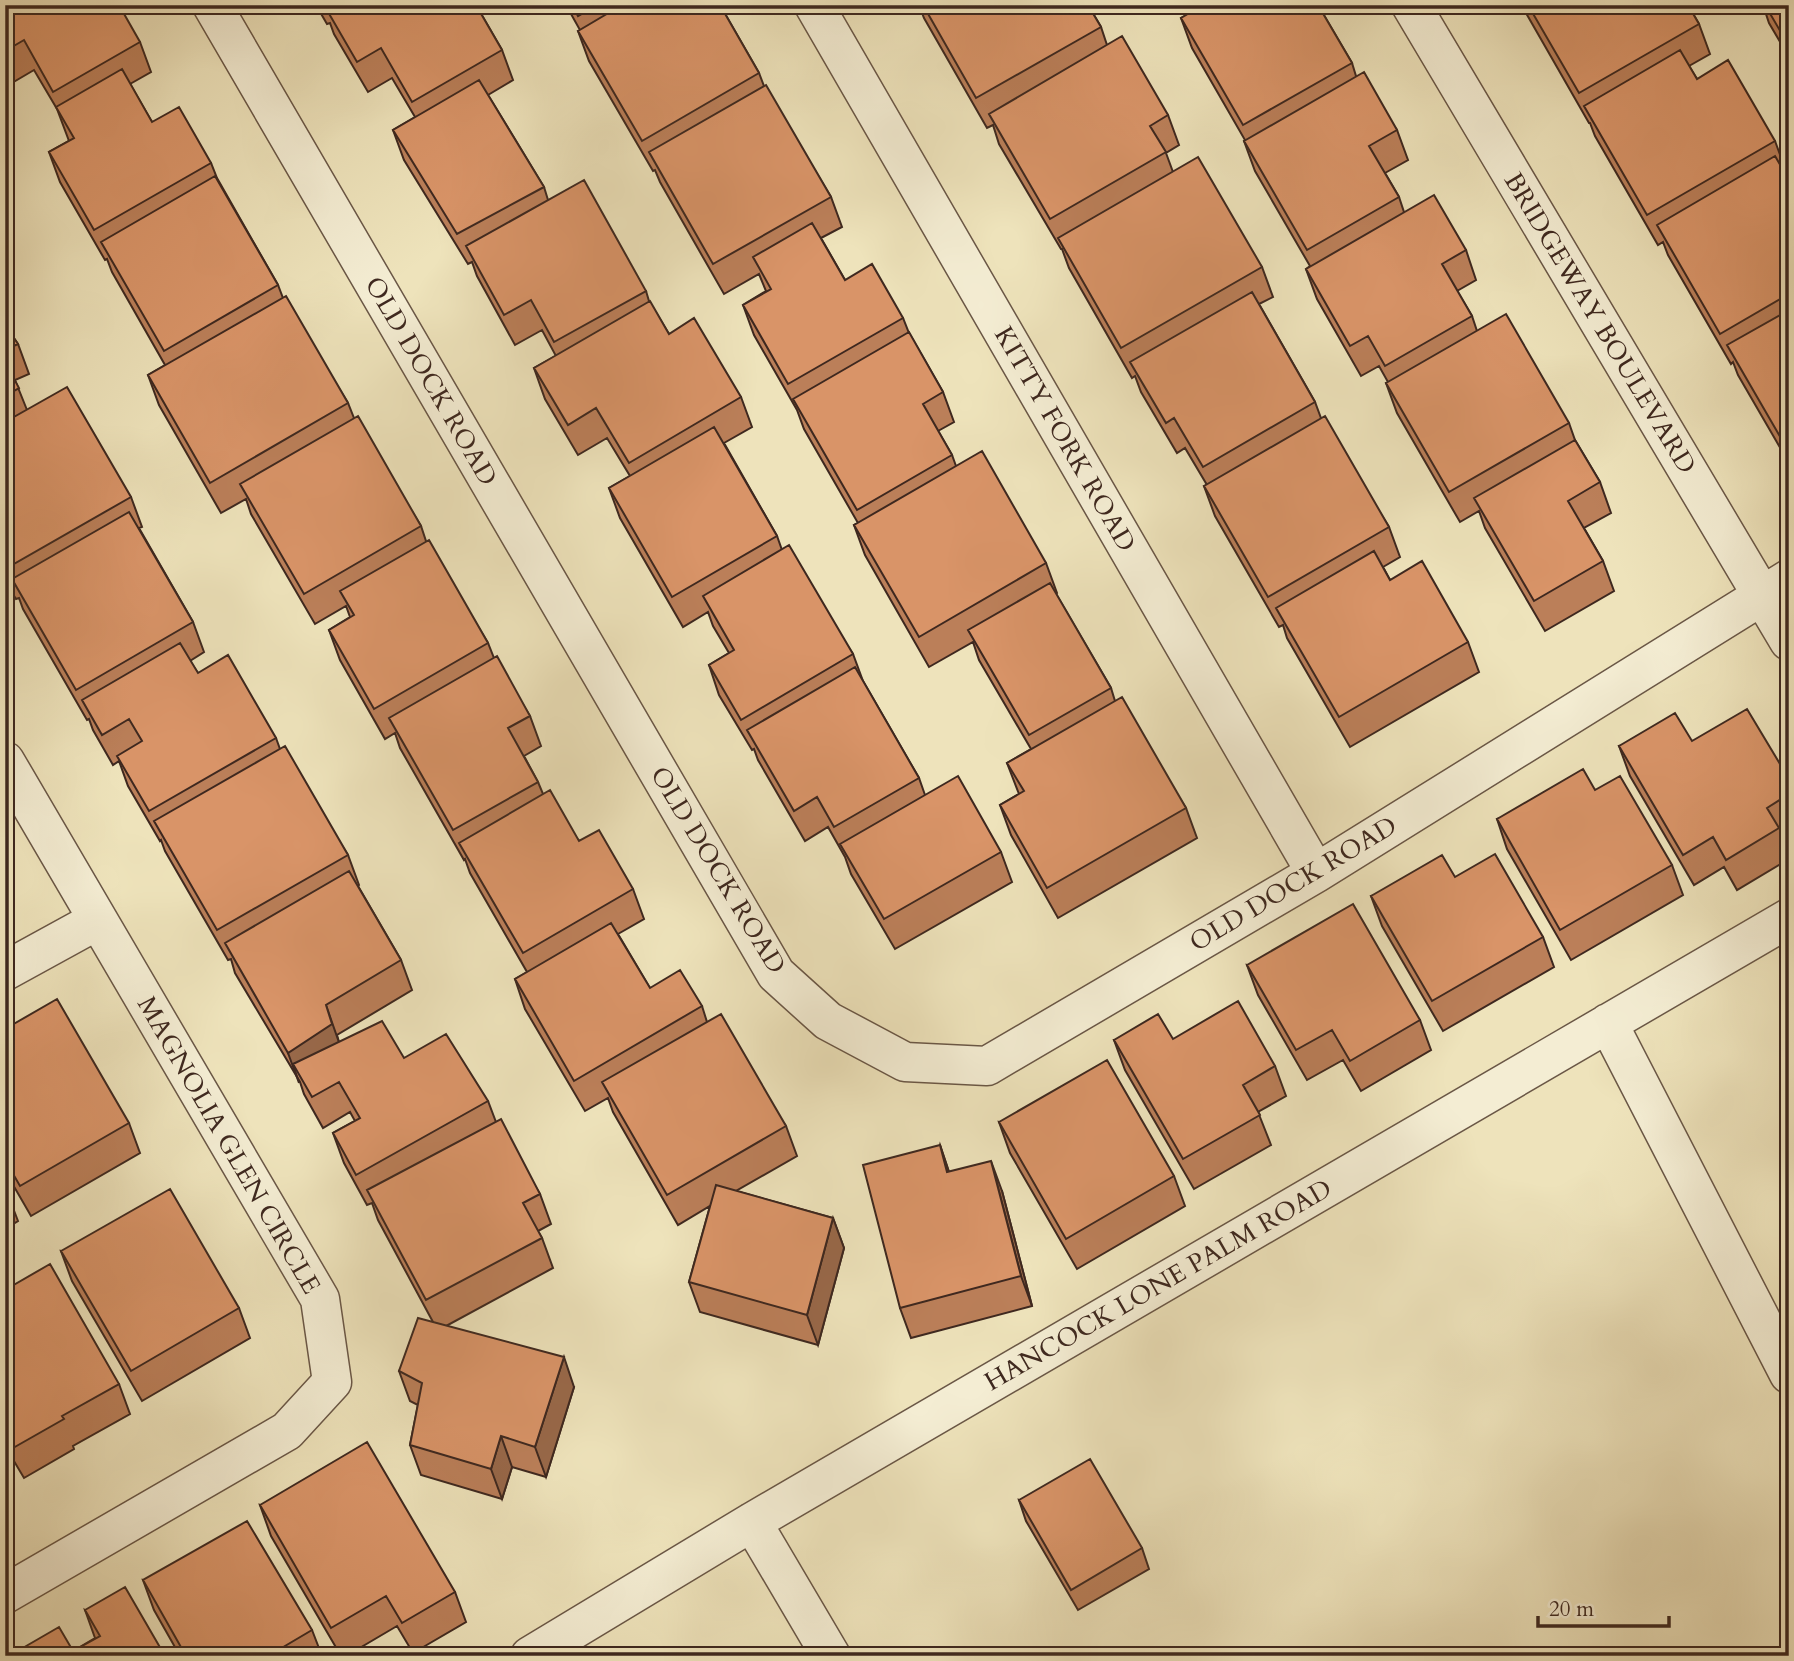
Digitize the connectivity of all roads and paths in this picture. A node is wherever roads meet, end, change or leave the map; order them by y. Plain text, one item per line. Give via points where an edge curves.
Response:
1 (212, 5) edge
2 (814, 5) edge
3 (1411, 5) edge
4 (1775, 587) edge
5 (1789, 640) edge
6 (5, 761) edge
7 (1316, 873) junction
8 (1789, 918) edge
9 (98, 920) junction
10 (5, 971) edge
11 (1608, 1023) junction
12 (1789, 1374) edge
13 (752, 1522) junction
14 (5, 1594) edge
15 (530, 1656) edge
16 (831, 1656) edge

1 - 7 street, OLD DOCK ROAD via 776,974 828,1021 905,1062 987,1066
2 - 7 street, KITTY FORK ROAD
3 - 4 street, BRIDGEWAY BOULEVARD
4 - 5 street, BRIDGEWAY BOULEVARD
4 - 7 street, OLD DOCK ROAD
6 - 9 street, MAGNOLIA GLEN CIRCLE
8 - 11 street, HANCOCK LONE PALM ROAD
9 - 10 street
9 - 14 street, MAGNOLIA GLEN CIRCLE via 320,1299 332,1382 287,1431
11 - 12 street
11 - 13 street, HANCOCK LONE PALM ROAD
13 - 15 street, HANCOCK LONE PALM ROAD
13 - 16 street

